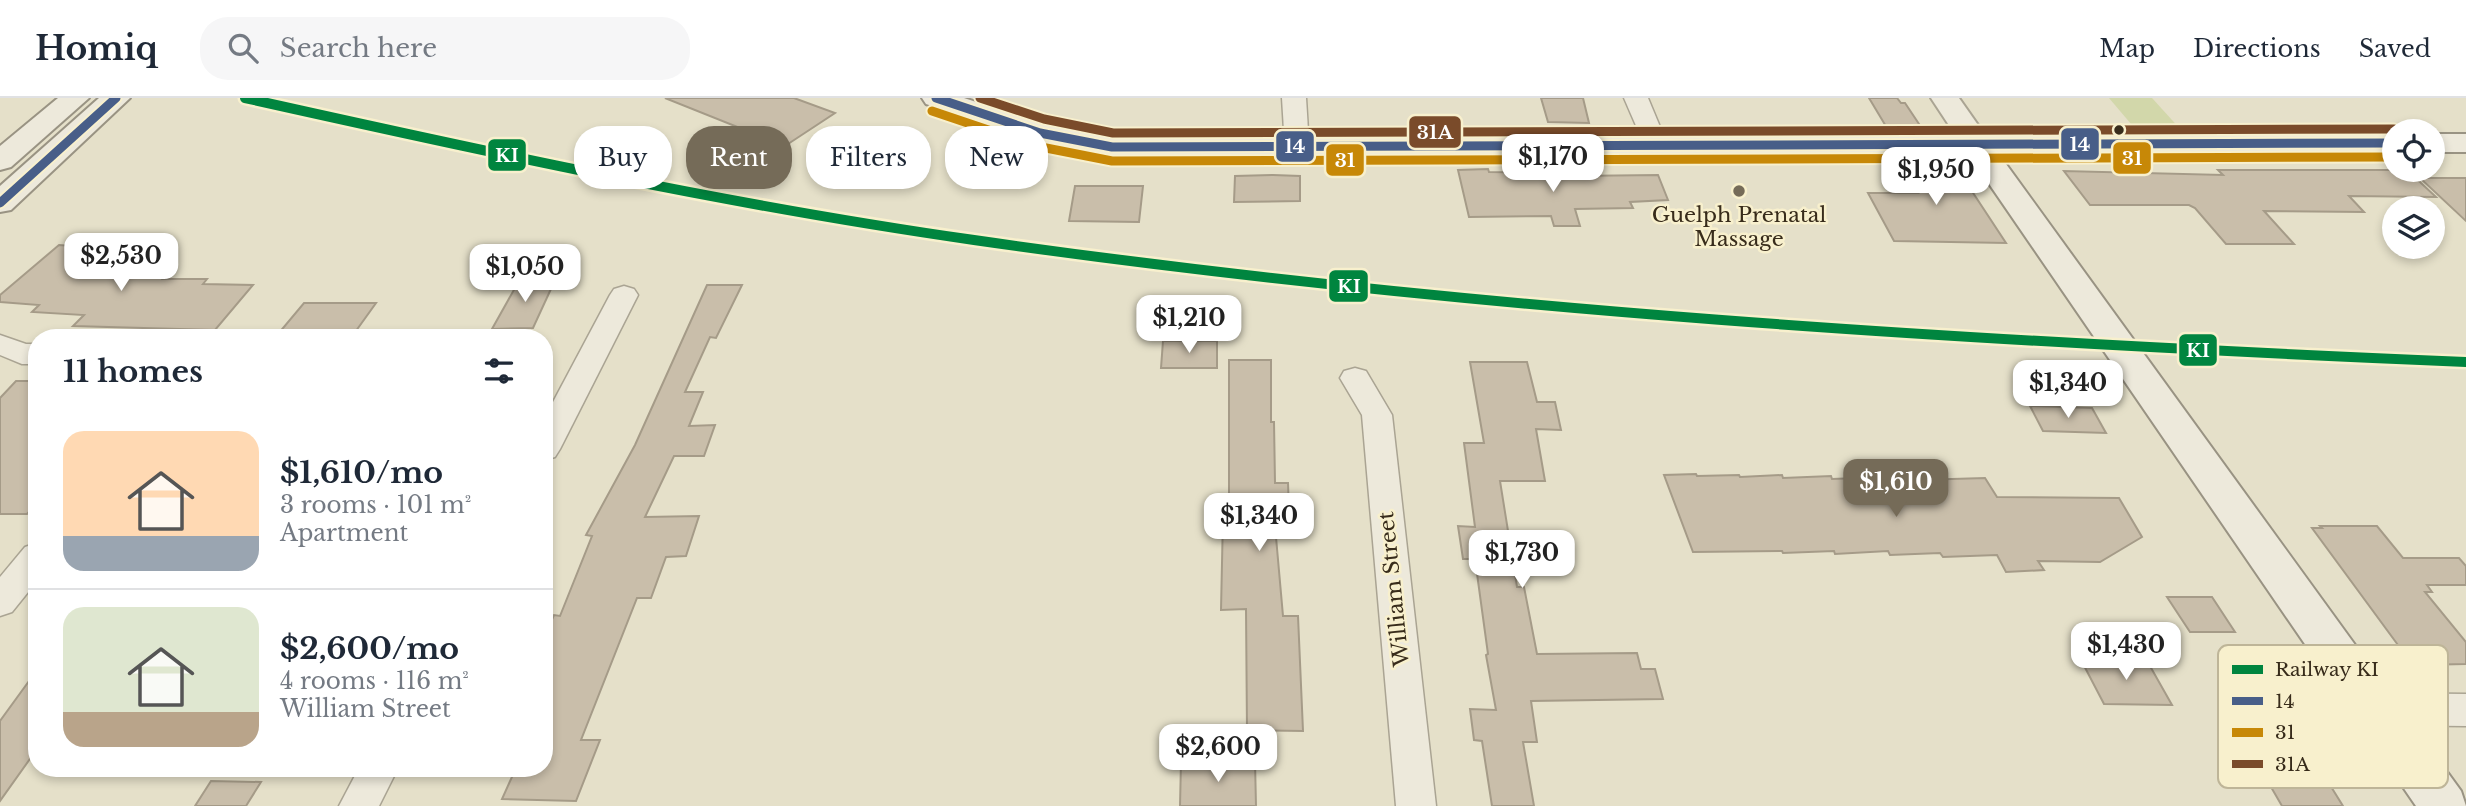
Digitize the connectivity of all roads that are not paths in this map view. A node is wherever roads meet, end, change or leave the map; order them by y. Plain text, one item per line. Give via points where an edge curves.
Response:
1 (75, 98) edge
2 (116, 98) edge
3 (936, 98) edge
4 (1294, 98) edge
5 (1636, 98) edge
6 (1945, 98) edge
7 (2382, 143) edge
8 (2445, 143) edge
9 (2466, 143) edge
10 (1977, 145) junction
11 (1656, 146) junction
12 (1297, 147) junction
13 (0, 161) edge
14 (0, 203) edge
15 (624, 295) dead end
16 (0, 344) edge
17 (28, 354) edge
18 (1355, 378) dead end
19 (553, 432) edge
20 (28, 567) edge
21 (0, 602) edge
22 (2330, 645) edge
23 (2448, 710) edge
24 (2466, 710) edge
25 (374, 777) edge
26 (2431, 788) edge
27 (359, 806) edge
28 (1416, 806) edge
29 (2444, 806) edge

1 - 13 main road
2 - 14 main road
3 - 12 main road via 1040,133 1112,147
4 - 12 street
5 - 11 street
6 - 10 main road
7 - 10 main road
8 - 9 main road
10 - 11 main road
10 - 22 main road
11 - 12 main road
15 - 19 street
16 - 17 street
18 - 28 street, William Street via 1377,415
20 - 21 street
23 - 24 street
25 - 27 street
26 - 29 main road

